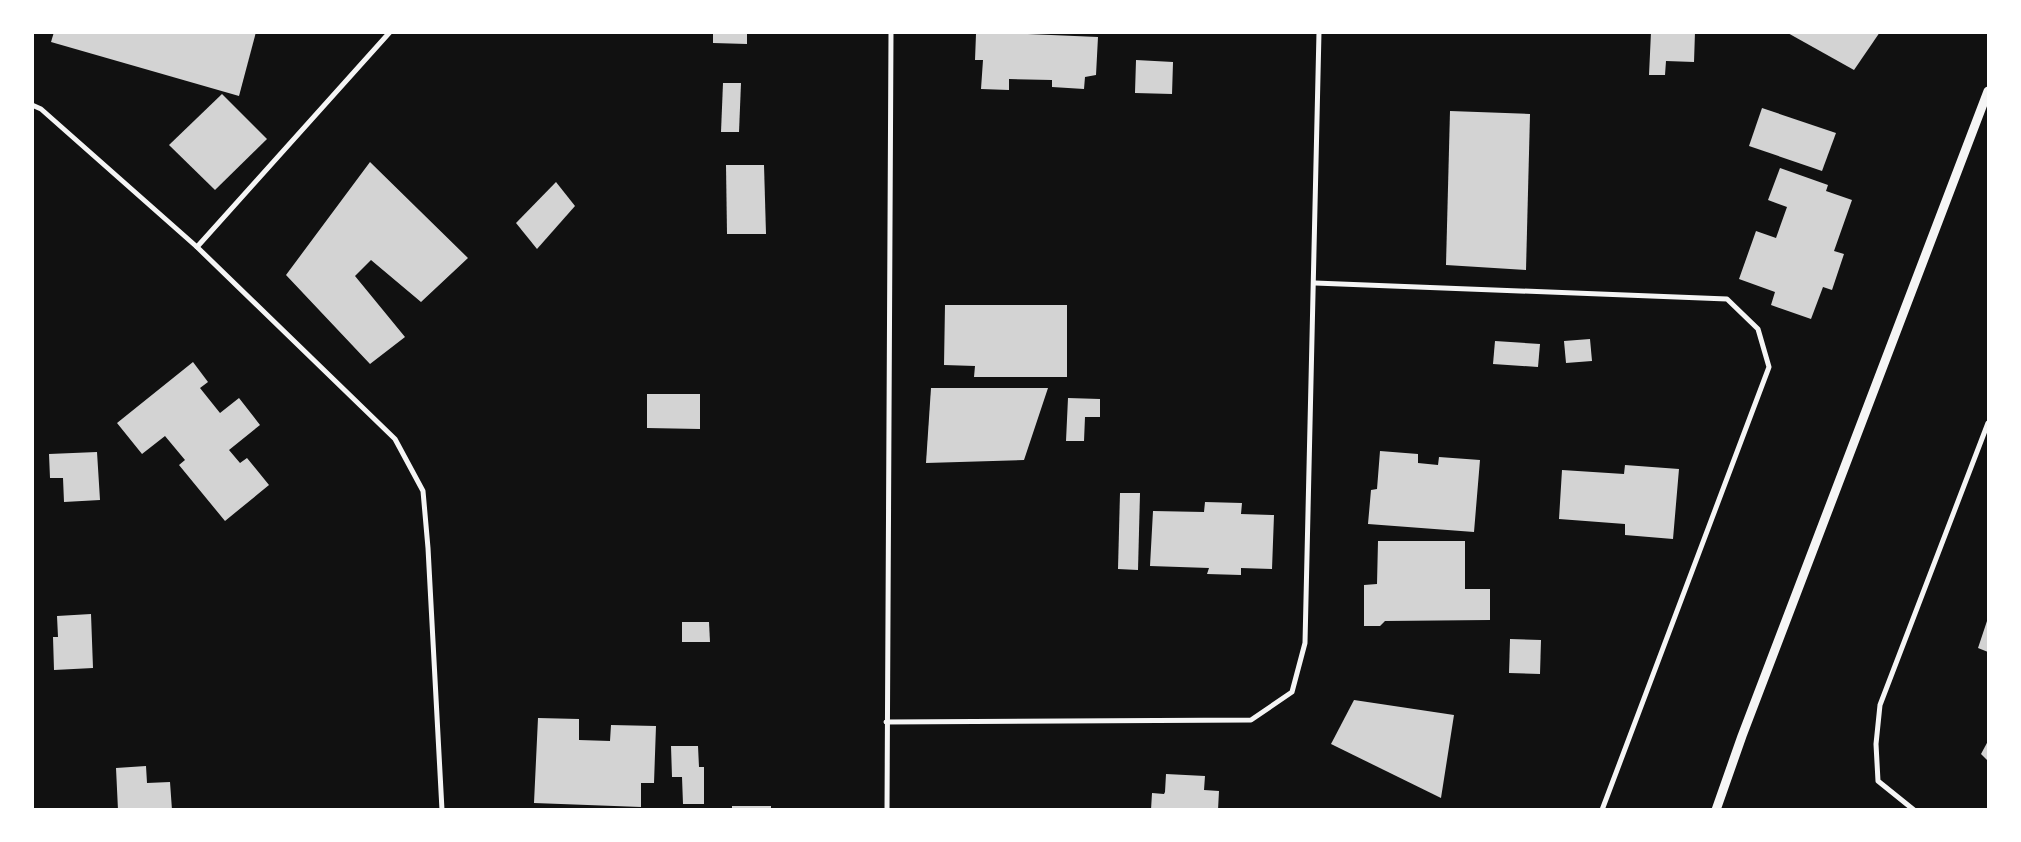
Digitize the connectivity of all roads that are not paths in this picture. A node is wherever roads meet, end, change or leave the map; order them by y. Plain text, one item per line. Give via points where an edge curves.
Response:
1 (390, 32) edge
2 (891, 32) edge
3 (1319, 32) edge
4 (1988, 91) edge
5 (32, 105) edge
6 (197, 247) junction
7 (1315, 283) junction
8 (1988, 423) edge
9 (886, 722) junction
10 (442, 810) edge
11 (887, 810) edge
12 (1602, 810) edge
13 (1716, 810) edge
14 (1914, 810) edge

1 - 6 street
2 - 9 street
3 - 7 street
4 - 13 street
5 - 6 street via 41,109
6 - 10 street via 394,439 423,491
7 - 9 street via 1305,643 1292,692 1251,720
7 - 12 street via 1727,299 1758,329 1769,367
8 - 14 street via 1880,705 1876,744 1878,781
9 - 11 street

